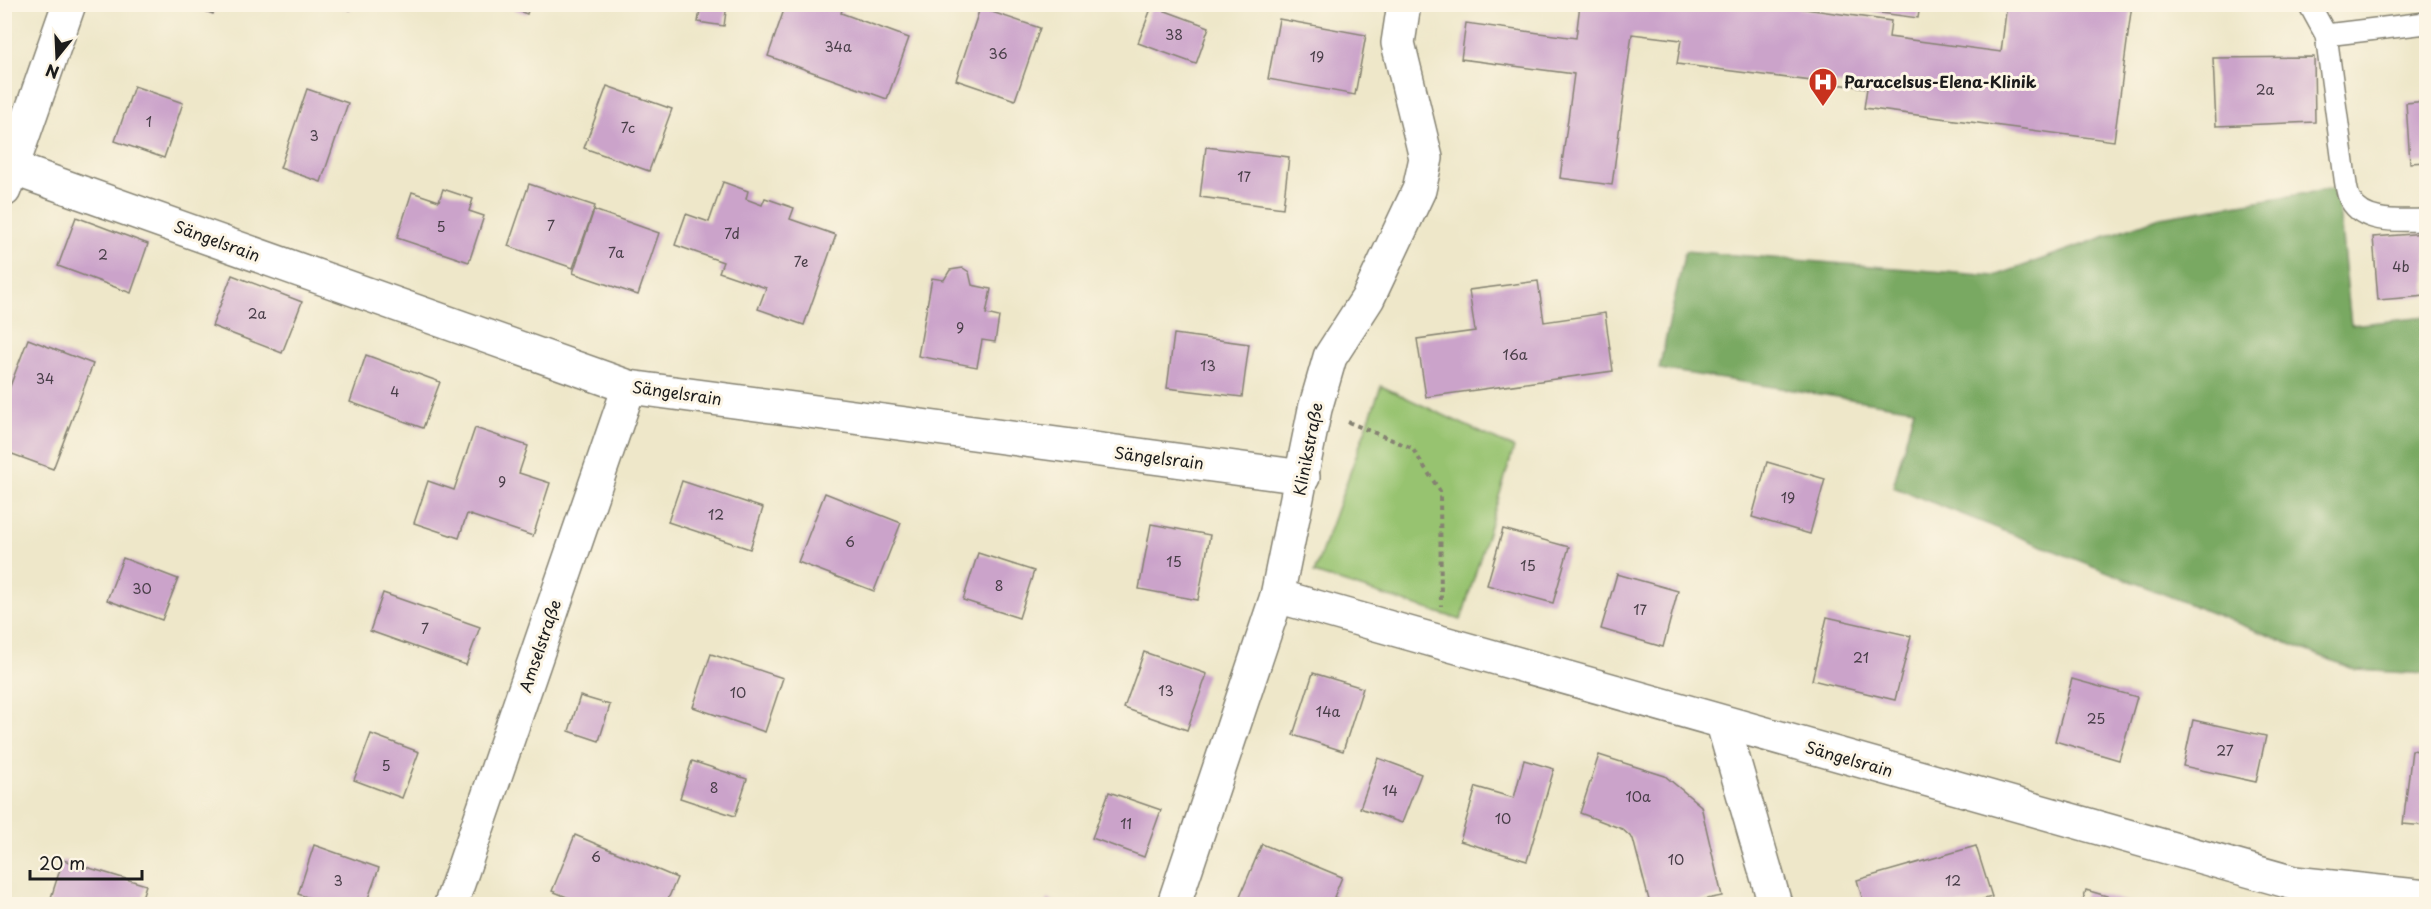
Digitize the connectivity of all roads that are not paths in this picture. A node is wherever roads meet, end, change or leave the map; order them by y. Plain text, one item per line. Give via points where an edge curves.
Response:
1 (69, 4) edge
2 (1404, 4) edge
3 (2308, 4) edge
4 (2427, 23) edge
5 (2326, 35) junction
6 (8, 179) edge
7 (2427, 220) edge
8 (629, 387) junction
9 (1303, 477) junction
10 (1277, 596) junction
11 (1723, 724) junction
12 (2427, 897) edge
13 (451, 904) edge
14 (1174, 904) edge
15 (1775, 904) edge

1 - 6 street
2 - 9 street, Klinikstraße via 1398,43 1426,158 1419,190 1368,298 1330,357 1315,409
3 - 5 lane
4 - 5 lane
5 - 7 lane via 2350,201 2363,212 2389,221
6 - 8 street, Sängelsrain
8 - 9 street, Sängelsrain
8 - 13 street, Amselstraße
9 - 10 street, Klinikstraße
10 - 11 street, Sängelsrain
10 - 14 street, Klinikstraße
11 - 12 street, Sängelsrain via 2294,883
11 - 15 street

